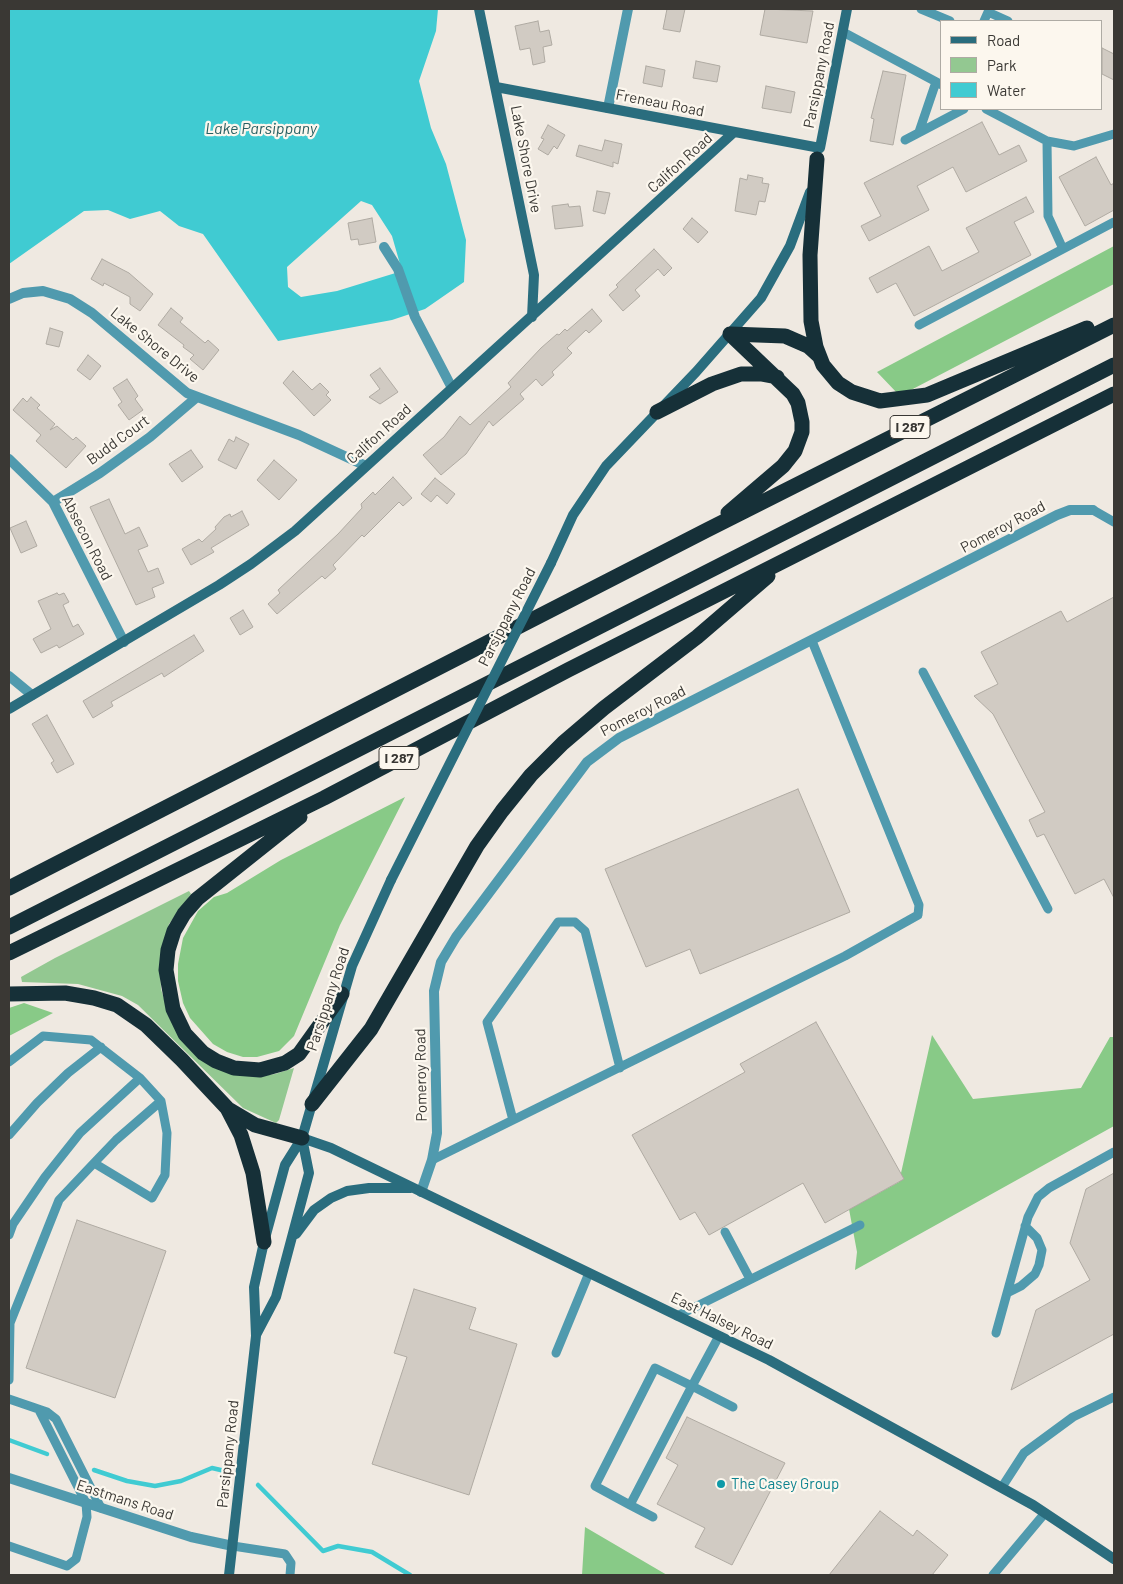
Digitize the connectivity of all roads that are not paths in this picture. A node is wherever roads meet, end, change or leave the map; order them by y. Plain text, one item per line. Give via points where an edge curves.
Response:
1 (479, 9) edge
2 (628, 9) edge
3 (848, 9) edge
4 (921, 9) edge
5 (948, 20) edge
6 (984, 20) edge
7 (1006, 20) edge
8 (843, 32) junction
9 (939, 84) edge
10 (496, 87) junction
11 (608, 108) junction
12 (962, 110) edge
13 (988, 110) edge
14 (919, 132) junction
15 (734, 133) junction
16 (1114, 134) edge
17 (905, 140) dead end
18 (1047, 141) junction
19 (818, 153) junction
20 (1114, 222) edge
21 (384, 247) dead end
22 (1063, 249) junction
23 (9, 299) edge
24 (532, 317) junction
25 (1114, 317) edge
26 (919, 324) dead end
27 (1114, 325) edge
28 (730, 334) junction
29 (819, 356) junction
30 (1114, 366) edge
31 (777, 377) junction
32 (452, 388) junction
33 (1114, 394) edge
34 (197, 397) junction
35 (657, 412) junction
36 (9, 459) edge
37 (366, 466) junction
38 (53, 502) junction
39 (1093, 510) joint
40 (1114, 522) edge
41 (707, 530) junction
42 (787, 560) junction
43 (812, 641) junction
44 (124, 642) junction
45 (923, 672) dead end
46 (9, 676) edge
47 (32, 695) junction
48 (9, 709) edge
49 (324, 798) junction
50 (9, 888) edge
51 (1048, 909) dead end
52 (9, 927) edge
53 (9, 953) edge
54 (9, 994) edge
55 (342, 994) junction
56 (101, 1047) junction
57 (9, 1062) edge
58 (620, 1068) junction
59 (140, 1078) junction
60 (161, 1101) junction
61 (312, 1104) junction
62 (226, 1108) junction
63 (513, 1120) junction
64 (9, 1135) edge
65 (302, 1138) junction
66 (1114, 1152) edge
67 (432, 1160) junction
68 (94, 1162) junction
69 (418, 1190) junction
70 (860, 1225) dead end
71 (1025, 1226) junction
72 (725, 1232) dead end
73 (9, 1235) edge
74 (264, 1242) junction
75 (290, 1244) junction
76 (589, 1273) junction
77 (750, 1279) junction
78 (1007, 1293) junction
79 (677, 1316) junction
80 (996, 1333) dead end
81 (256, 1336) junction
82 (719, 1336) junction
83 (556, 1353) dead end
84 (9, 1380) edge
85 (692, 1386) junction
86 (1114, 1397) edge
87 (9, 1399) edge
88 (733, 1407) dead end
89 (39, 1410) junction
90 (9, 1478) edge
91 (1002, 1488) junction
92 (86, 1503) junction
93 (630, 1505) junction
94 (100, 1508) junction
95 (1045, 1513) junction
96 (653, 1517) dead end
97 (9, 1546) edge
98 (233, 1546) junction
99 (1114, 1559) edge
100 (229, 1575) edge
101 (290, 1575) edge
102 (993, 1575) edge

1 - 10 main road, Lake Shore Drive
2 - 11 street
3 - 8 main road, Parsippany Road
4 - 5 lane
6 - 7 lane via 988,12
8 - 9 lane
8 - 19 main road, Parsippany Road
9 - 14 lane
10 - 11 main road, Freneau Road
10 - 24 main road, Lake Shore Drive via 534,275
11 - 15 main road, Freneau Road
12 - 14 lane
13 - 18 lane
14 - 17 lane
15 - 19 main road, Freneau Road
15 - 24 main road, Califon Road
16 - 18 lane via 1074,146
18 - 22 lane via 1048,216
19 - 28 main road, Parsippany Road via 803,215 790,246 761,298
19 - 29 highway via 810,255 811,321
20 - 22 lane
21 - 32 street via 398,269 415,317
22 - 26 lane
23 - 34 street, Lake Shore Drive via 23,293 43,292 70,299 92,313 171,381
24 - 32 main road, Califon Road
25 - 29 highway via 927,395 890,401 870,399 852,392 838,383
27 - 41 highway, I 287
28 - 29 highway via 785,336 808,346
28 - 31 highway
28 - 35 main road, Parsippany Road
30 - 52 highway
31 - 35 highway via 741,374 712,384
31 - 41 highway via 793,394 801,412 802,432 795,450 783,466
32 - 37 main road, Califon Road
33 - 42 highway, I 287
34 - 37 street, Lake Shore Drive via 299,435
34 - 38 street, Budd Court via 150,437
35 - 55 main road, Parsippany Road, bridge via 606,466 573,515 391,880
36 - 38 street, Absecon Road
37 - 44 main road, Califon Road via 295,531 251,564
38 - 44 street, Absecon Road
39 - 40 lane
39 - 43 street, Pomeroy Road via 1070,510 1057,515
41 - 50 highway, I 287
42 - 49 highway, I 287
42 - 61 highway via 604,708 531,775 477,846 371,1029
43 - 58 lane via 919,905 918,915 845,956
43 - 67 street, Pomeroy Road via 602,749 581,769 456,937 441,962 434,991 437,1133
44 - 47 main road, Califon Road
45 - 51 lane
46 - 47 street
47 - 48 main road, Califon Road
49 - 53 highway, I 287
49 - 55 highway via 197,899 184,914 168,950 168,989 180,1025 192,1043 216,1061 248,1071 273,1068 299,1054
54 - 62 highway via 65,993 116,1005 146,1025
55 - 61 main road, Parsippany Road
56 - 57 lane via 91,1040 44,1036
56 - 59 lane
56 - 64 lane via 68,1073
58 - 63 lane
58 - 63 lane via 585,930 575,922 558,922 487,1022
59 - 60 lane
59 - 73 lane via 80,1133 45,1177
60 - 68 lane
60 - 68 lane via 167,1133 165,1175 152,1198
61 - 65 main road, Parsippany Road
62 - 65 highway via 255,1125
62 - 74 highway via 249,1156
63 - 67 lane
65 - 69 main road, East Halsey Road via 331,1148
65 - 74 main road, Parsippany Road via 284,1164
65 - 75 main road, Parsippany Road via 309,1173
66 - 71 lane via 1038,1197
67 - 69 street, Pomeroy Road
68 - 84 lane via 59,1200 10,1323
69 - 75 main road via 369,1188 331,1198 314,1210
69 - 76 main road, East Halsey Road
70 - 77 lane
71 - 78 lane
71 - 78 lane via 1037,1238 1042,1250 1039,1264 1035,1274
72 - 77 lane
74 - 81 main road, Parsippany Road via 254,1286
75 - 81 main road, Parsippany Road via 276,1297
76 - 79 main road, East Halsey Road
76 - 83 lane
77 - 79 lane
78 - 80 lane
79 - 82 main road, East Halsey Road
81 - 98 main road, Parsippany Road
82 - 85 lane
82 - 91 main road, East Halsey Road via 777,1364
85 - 88 lane
85 - 93 lane
85 - 93 lane via 656,1368 595,1486
86 - 91 lane via 1073,1417 1024,1453
87 - 89 lane
89 - 92 lane
89 - 94 lane via 52,1415 60,1425
90 - 92 street, Eastmans Road
91 - 95 main road, East Halsey Road
92 - 94 street, Eastmans Road
92 - 97 lane via 87,1518 76,1559 67,1566
93 - 96 lane
94 - 98 street, Eastmans Road via 191,1537
95 - 99 main road, East Halsey Road
95 - 102 lane
98 - 100 main road, Parsippany Road
98 - 101 lane via 285,1554 291,1564

